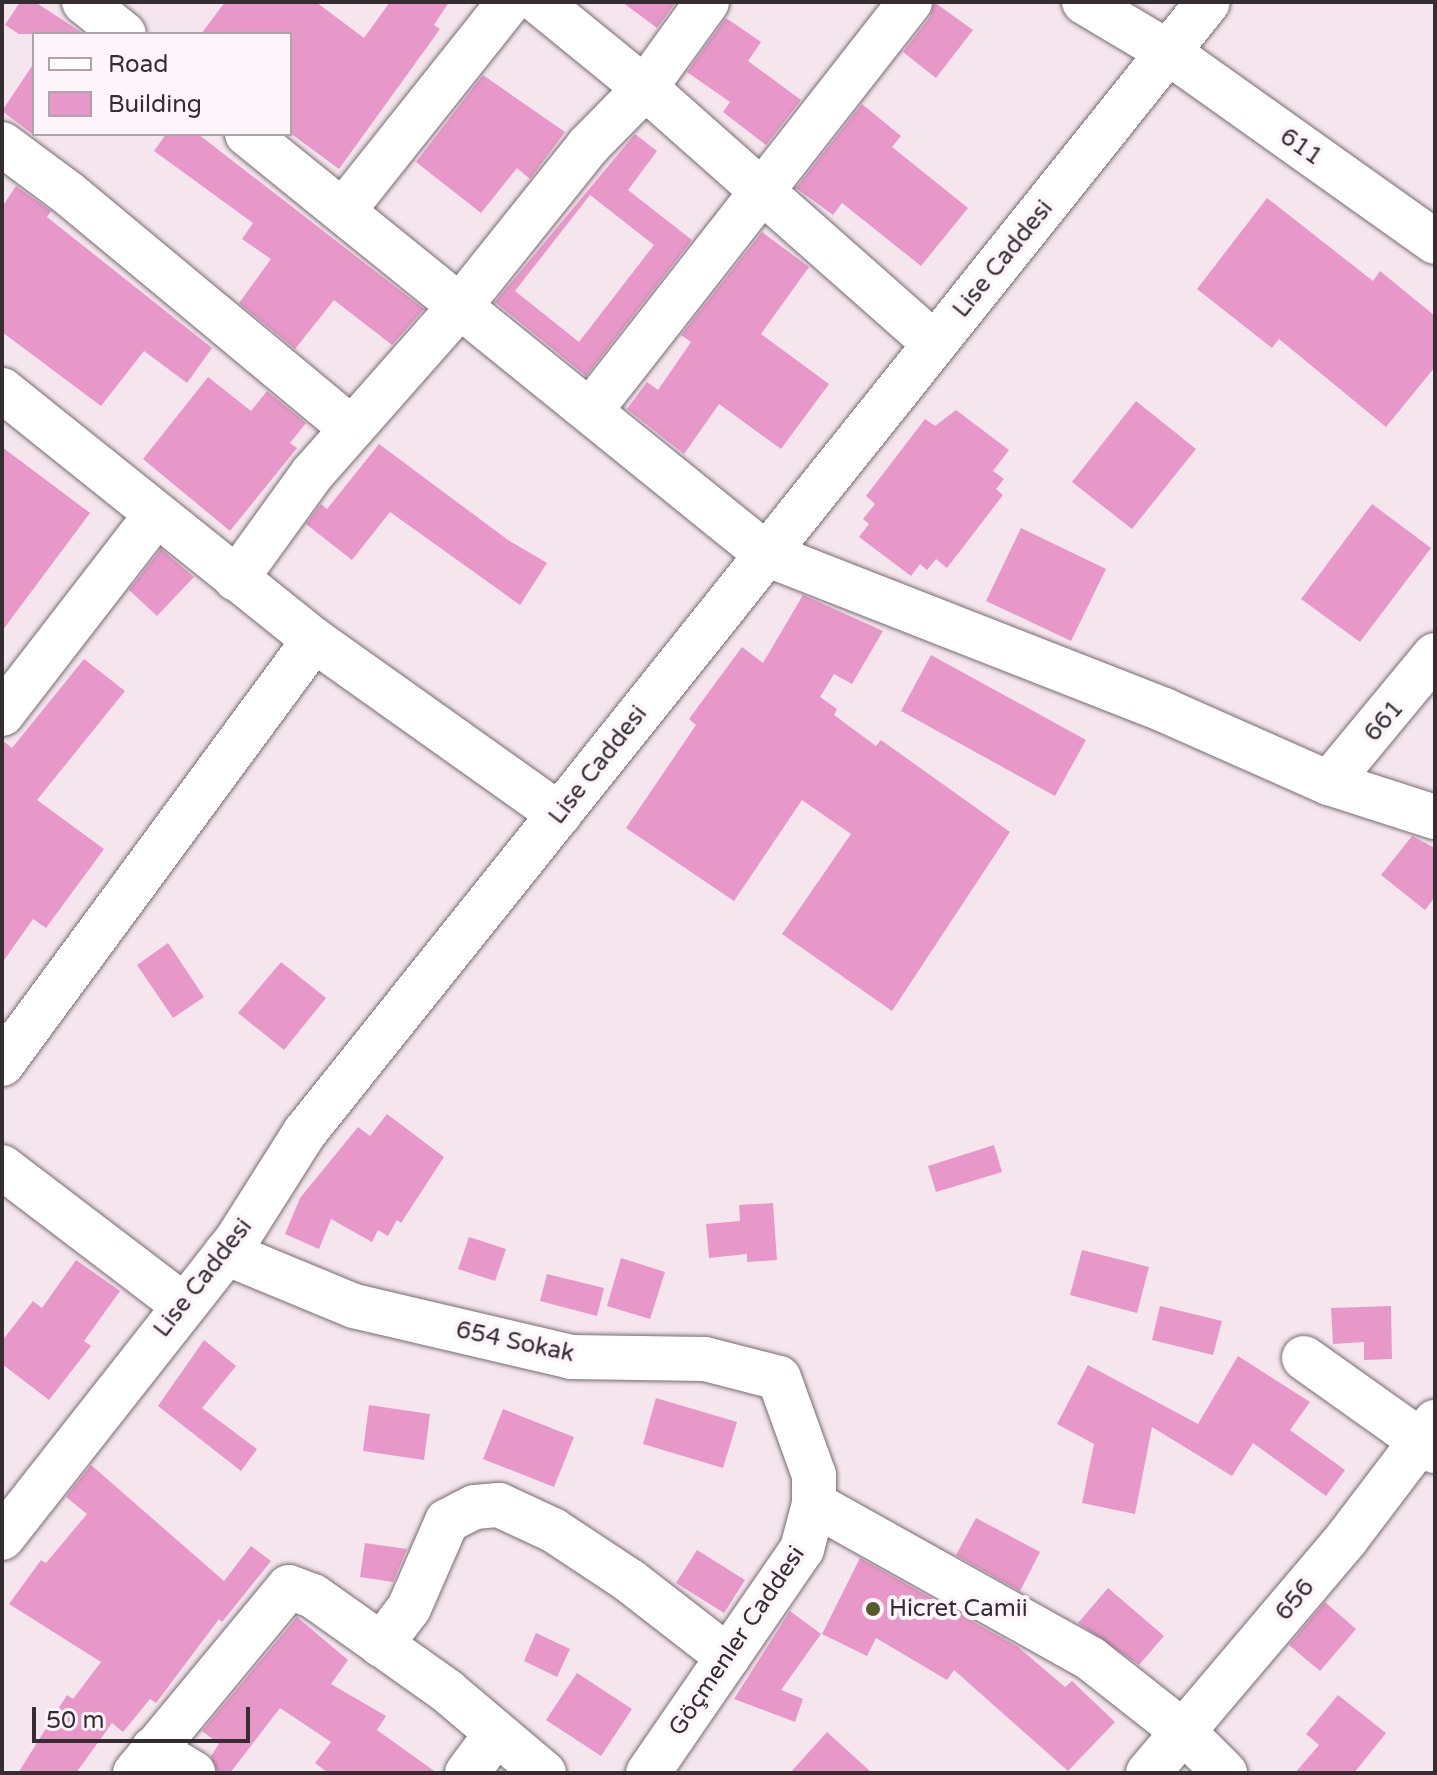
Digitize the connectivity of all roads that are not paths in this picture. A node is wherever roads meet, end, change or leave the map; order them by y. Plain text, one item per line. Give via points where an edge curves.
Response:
1 (84, 2) edge
2 (509, 2) edge
3 (539, 2) edge
4 (707, 2) edge
5 (910, 2) edge
6 (1084, 2) edge
7 (1208, 2) edge
8 (122, 32) edge
9 (1168, 52) junction
10 (645, 88) junction
11 (249, 136) edge
12 (2, 144) edge
13 (762, 191) junction
14 (343, 211) junction
15 (1435, 242) edge
16 (460, 306) junction
17 (935, 344) junction
18 (2, 390) edge
19 (590, 411) junction
20 (352, 429) junction
21 (154, 517) junction
22 (766, 554) junction
23 (236, 579) junction
24 (314, 640) junction
25 (1435, 655) edge
26 (8, 695) edge
27 (1329, 783) junction
28 (559, 814) junction
29 (1435, 817) edge
30 (2, 1064) edge
31 (2, 1167) edge
32 (226, 1253) junction
33 (182, 1304) junction
34 (1304, 1358) dead end
35 (1430, 1438) edge
36 (814, 1504) junction
37 (2, 1538) edge
38 (381, 1645) junction
39 (728, 1657) junction
40 (1185, 1733) junction
41 (496, 1734) junction
42 (144, 1761) edge
43 (193, 1773) edge
44 (467, 1773) edge
45 (544, 1773) edge
46 (648, 1773) edge
47 (1148, 1773) edge
48 (1225, 1773) edge

1 - 8 street
2 - 14 street
3 - 10 street
4 - 10 street
5 - 13 street
6 - 9 street, 611
7 - 9 street, Lise Caddesi
9 - 15 street, 611
9 - 17 street, Lise Caddesi
10 - 13 street
10 - 16 street via 588,146
11 - 14 street
12 - 20 street
13 - 17 street
13 - 19 street
14 - 16 street
16 - 19 street
16 - 20 street
17 - 22 street, Lise Caddesi
18 - 21 street
19 - 22 street
20 - 23 street
21 - 23 street
21 - 26 street
22 - 27 street via 1164,710
22 - 28 street, Lise Caddesi
23 - 24 street
24 - 28 street
24 - 30 street
25 - 27 street, 661
27 - 29 street
28 - 32 street, Lise Caddesi via 305,1132
31 - 33 street
32 - 33 street, Lise Caddesi
32 - 36 street, 654 Sokak via 354,1306 571,1357 705,1359 779,1378 814,1475
33 - 37 street, Lise Caddesi
34 - 35 street
35 - 40 street, 656
36 - 39 street, Göçmenler Caddesi via 802,1549
36 - 40 street via 1091,1659
38 - 39 street via 409,1608 447,1521 475,1507 499,1505 553,1530 630,1581
38 - 41 street
38 - 42 street via 313,1596 289,1587
39 - 46 street, Göçmenler Caddesi
40 - 47 street, 656
40 - 48 street
41 - 44 street
41 - 45 street
42 - 43 street

